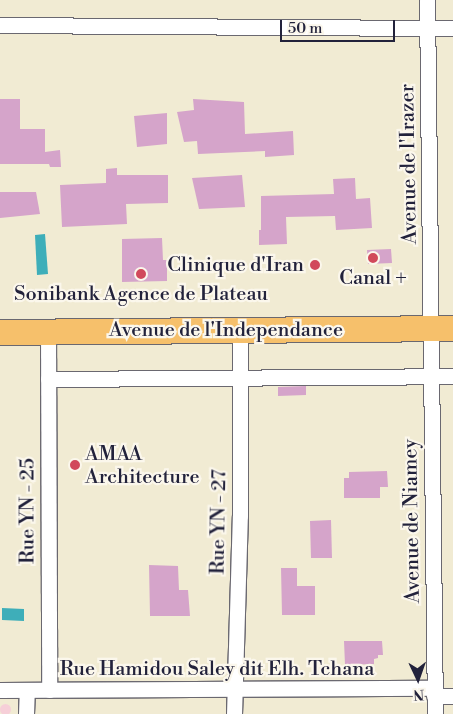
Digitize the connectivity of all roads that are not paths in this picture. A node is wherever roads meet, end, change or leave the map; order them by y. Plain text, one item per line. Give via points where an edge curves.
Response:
1 (427, 0) edge
2 (0, 25) edge
3 (427, 27) junction
4 (453, 28) edge
5 (442, 328) edge
6 (240, 330) junction
7 (48, 331) junction
8 (0, 332) edge
9 (431, 376) junction
10 (453, 376) edge
11 (239, 378) junction
12 (48, 379) junction
13 (234, 689) junction
14 (0, 690) edge
15 (26, 690) junction
16 (50, 690) junction
17 (434, 692) junction
18 (453, 696) edge
19 (26, 714) edge
20 (234, 714) edge
21 (434, 714) edge

1 - 3 street, Avenue de l'Irazer
2 - 3 street
3 - 4 street
3 - 5 street, Avenue de l'Irazer
5 - 6 highway, Avenue de l'Independance
5 - 9 street, Avenue de Niamey
6 - 7 highway, Avenue de l'Independance
6 - 11 street, Rue YN - 27
7 - 8 highway, Avenue de l'Independance
7 - 12 street, Rue YN - 25
9 - 10 street
9 - 11 street
9 - 17 street, Avenue de Niamey
11 - 12 street
11 - 13 street, Rue YN - 27 via 240,516
12 - 16 street, Rue YN - 25
13 - 16 street, Rue Hamidou Saley dit Elh. Tchana
13 - 17 street, Rue Hamidou Saley dit Elh. Tchana
13 - 20 street, Rue YN - 27
14 - 15 street, Rue Hamidou Saley dit Elh. Tchana
15 - 16 street, Rue Hamidou Saley dit Elh. Tchana
15 - 19 street
17 - 18 street, Rue Hamidou Saley dit Elh. Tchana
17 - 21 street, Avenue de Niamey

